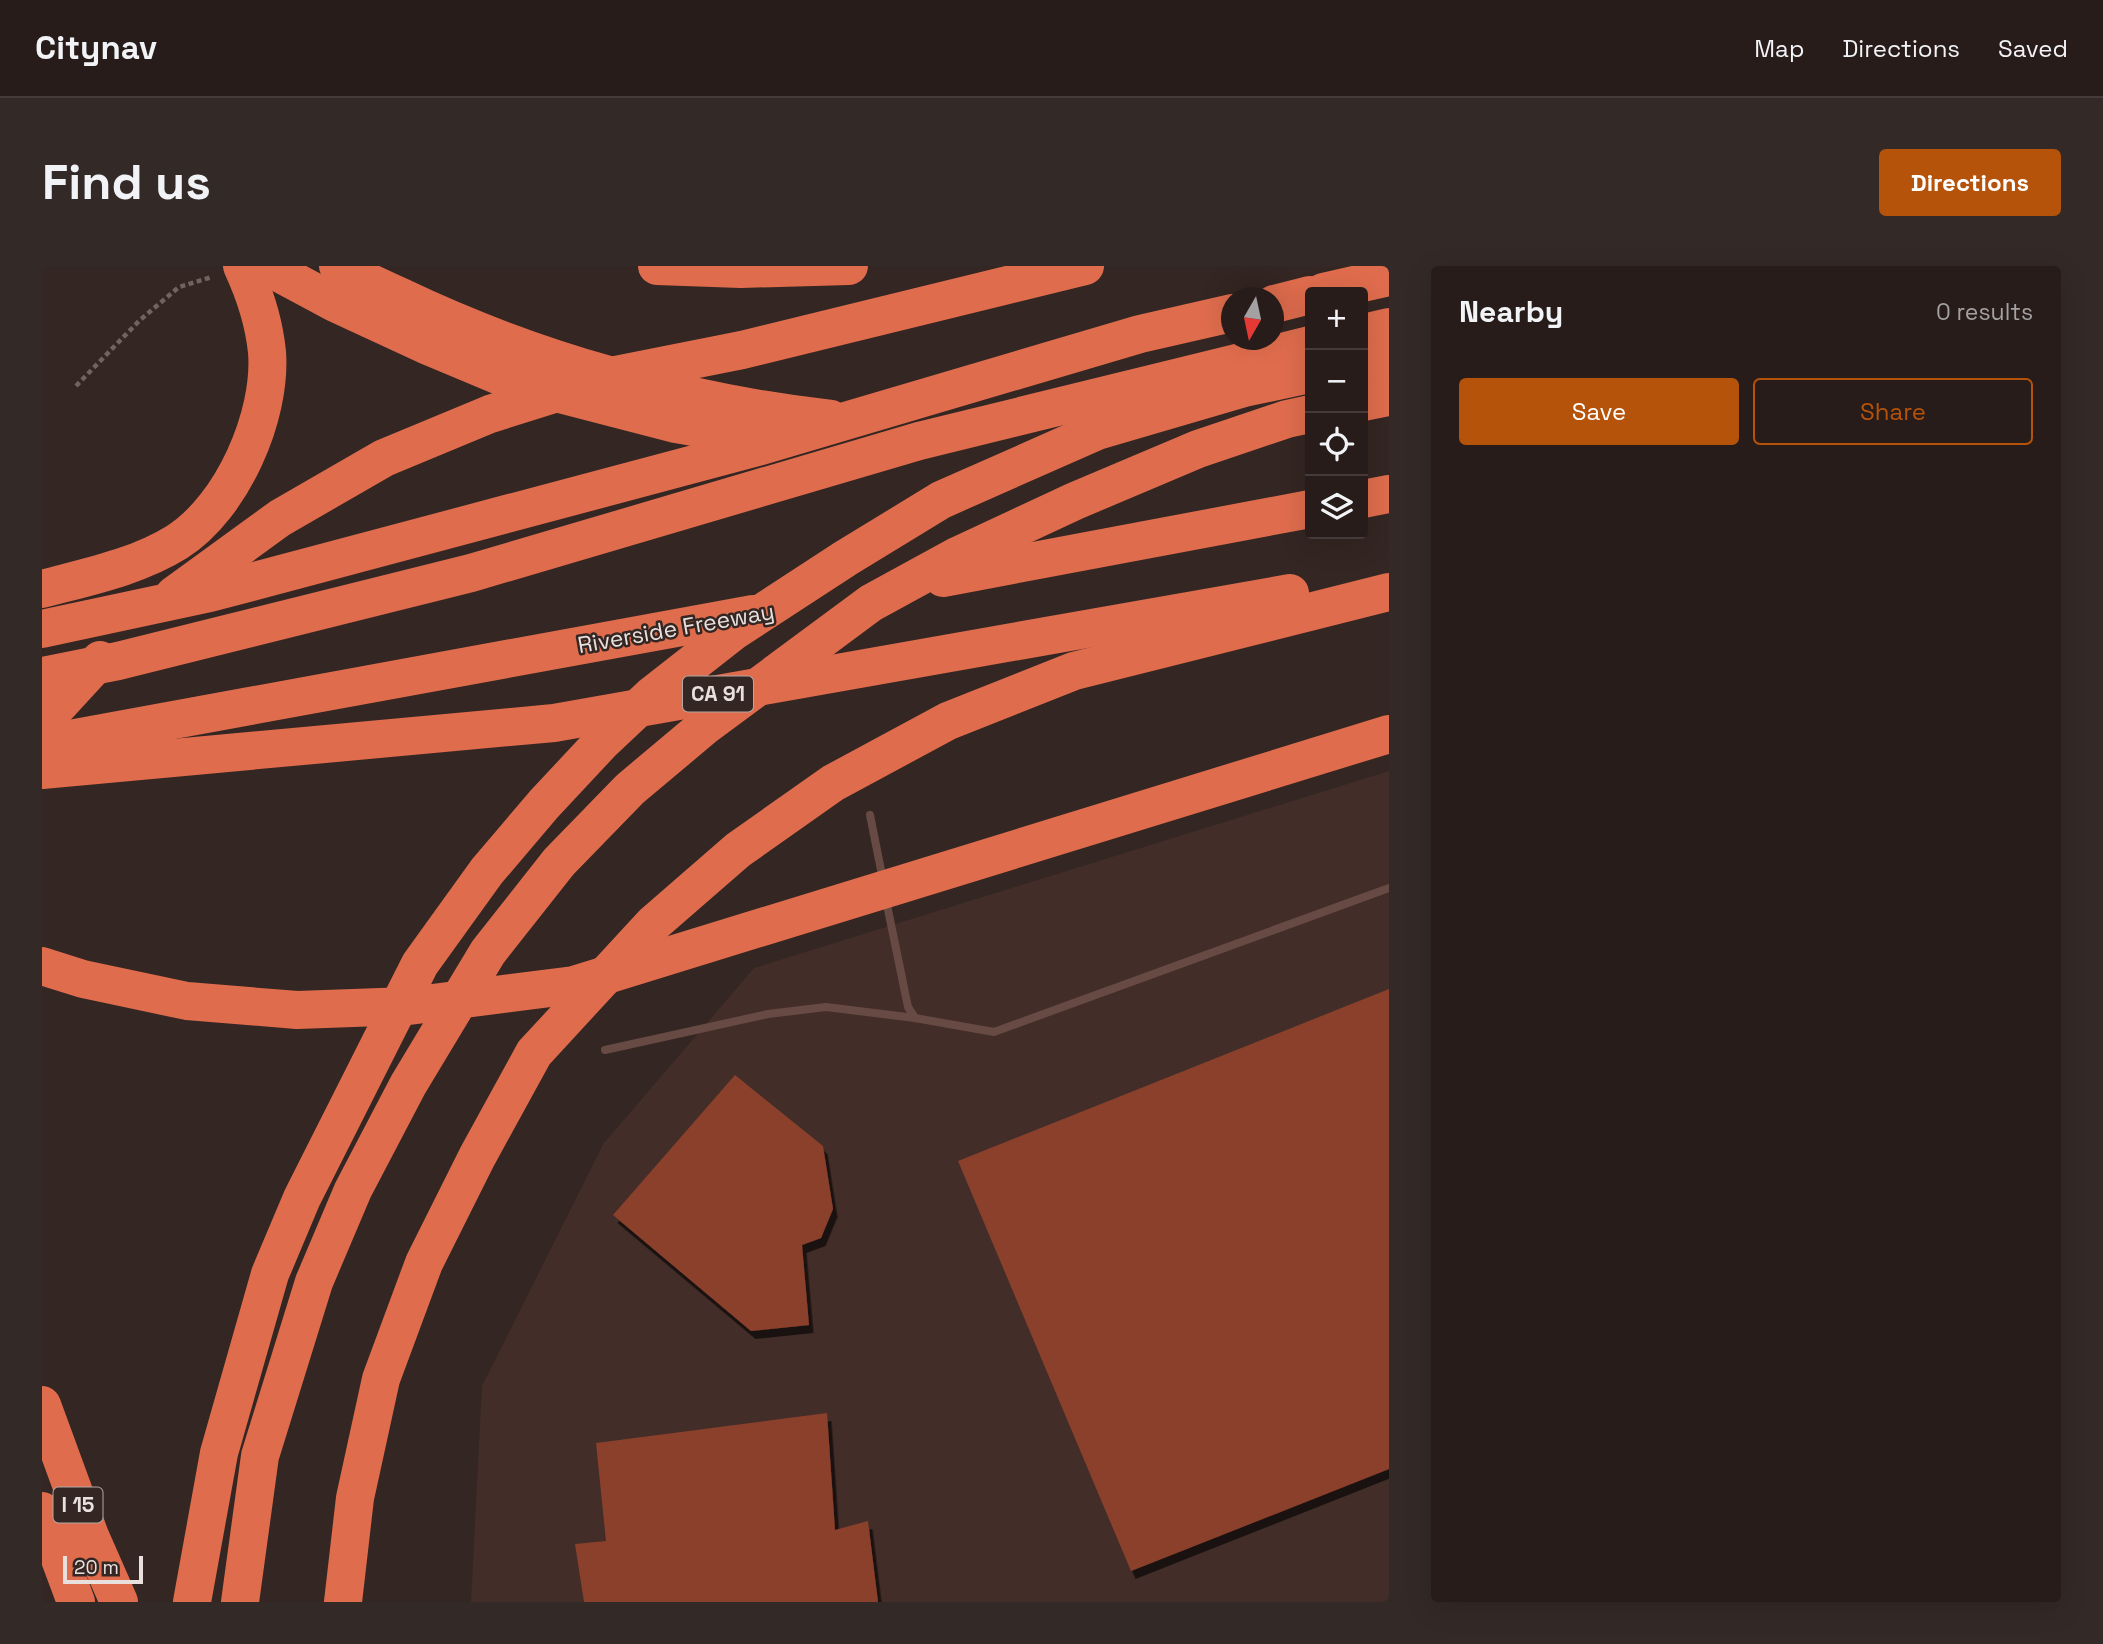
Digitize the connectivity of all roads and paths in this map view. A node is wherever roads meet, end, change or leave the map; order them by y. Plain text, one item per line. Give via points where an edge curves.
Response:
1 (338, 266) edge
2 (657, 266) edge
3 (849, 266) edge
4 (1085, 266) edge
5 (250, 267) edge
6 (1389, 277) edge
7 (1345, 287) edge
8 (1305, 296) edge
9 (1284, 301) edge
10 (1221, 315) edge
11 (1389, 327) edge
12 (1368, 332) edge
13 (1305, 346) edge
14 (1389, 359) edge
15 (1368, 363) edge
16 (1305, 375) edge
17 (1389, 380) edge
18 (1368, 383) edge
19 (76, 386) dead end
20 (1305, 395) edge
21 (1389, 397) edge
22 (1368, 401) edge
23 (1389, 408) edge
24 (1368, 412) edge
25 (1305, 415) edge
26 (1305, 424) edge
27 (1389, 494) edge
28 (1368, 498) edge
29 (1305, 510) edge
30 (1389, 575) edge
31 (42, 589) edge
32 (1389, 592) edge
33 (42, 629) edge
34 (42, 676) edge
35 (42, 723) edge
36 (1389, 734) edge
37 (42, 744) edge
38 (42, 770) edge
39 (42, 966) edge
40 (42, 1405) edge
41 (42, 1511) edge
42 (76, 1602) edge
43 (119, 1602) edge
44 (192, 1602) edge
45 (240, 1602) edge
46 (343, 1602) edge

1 - 20 highway via 437,314 533,352 741,407 802,416 898,427 1039,426 1175,417
2 - 3 highway
4 - 35 highway via 742,350 611,376 490,414 384,458 281,519 184,586 96,664
5 - 19 path via 179,287
5 - 26 highway via 514,382 676,424 752,438 975,456 1083,456 1188,446
5 - 31 highway via 267,355 265,390 230,488 178,541 141,559
6 - 7 highway
8 - 9 highway
10 - 33 highway via 1140,334 754,448 250,583
11 - 12 highway
13 - 34 highway via 919,440 446,580
14 - 15 highway
16 - 44 highway via 1244,387 1097,431 941,500 734,631 651,696 544,804 487,871 421,964 302,1198 270,1275 219,1453
17 - 18 highway
21 - 22 highway
23 - 24 highway
25 - 45 highway via 1198,449 1076,500 957,556 872,603 705,726 630,789 559,862 488,952 408,1085 353,1190 314,1282 260,1456
27 - 28 highway
29 - 37 highway, Riverside Freeway
30 - 38 highway, CA 91 via 554,723
32 - 46 highway via 1074,671 948,722 833,783 738,850 654,923 534,1053 424,1263 381,1379 355,1498
36 - 39 highway via 574,985 409,1006 297,1010 187,1000
40 - 43 highway, I 15
41 - 42 highway

